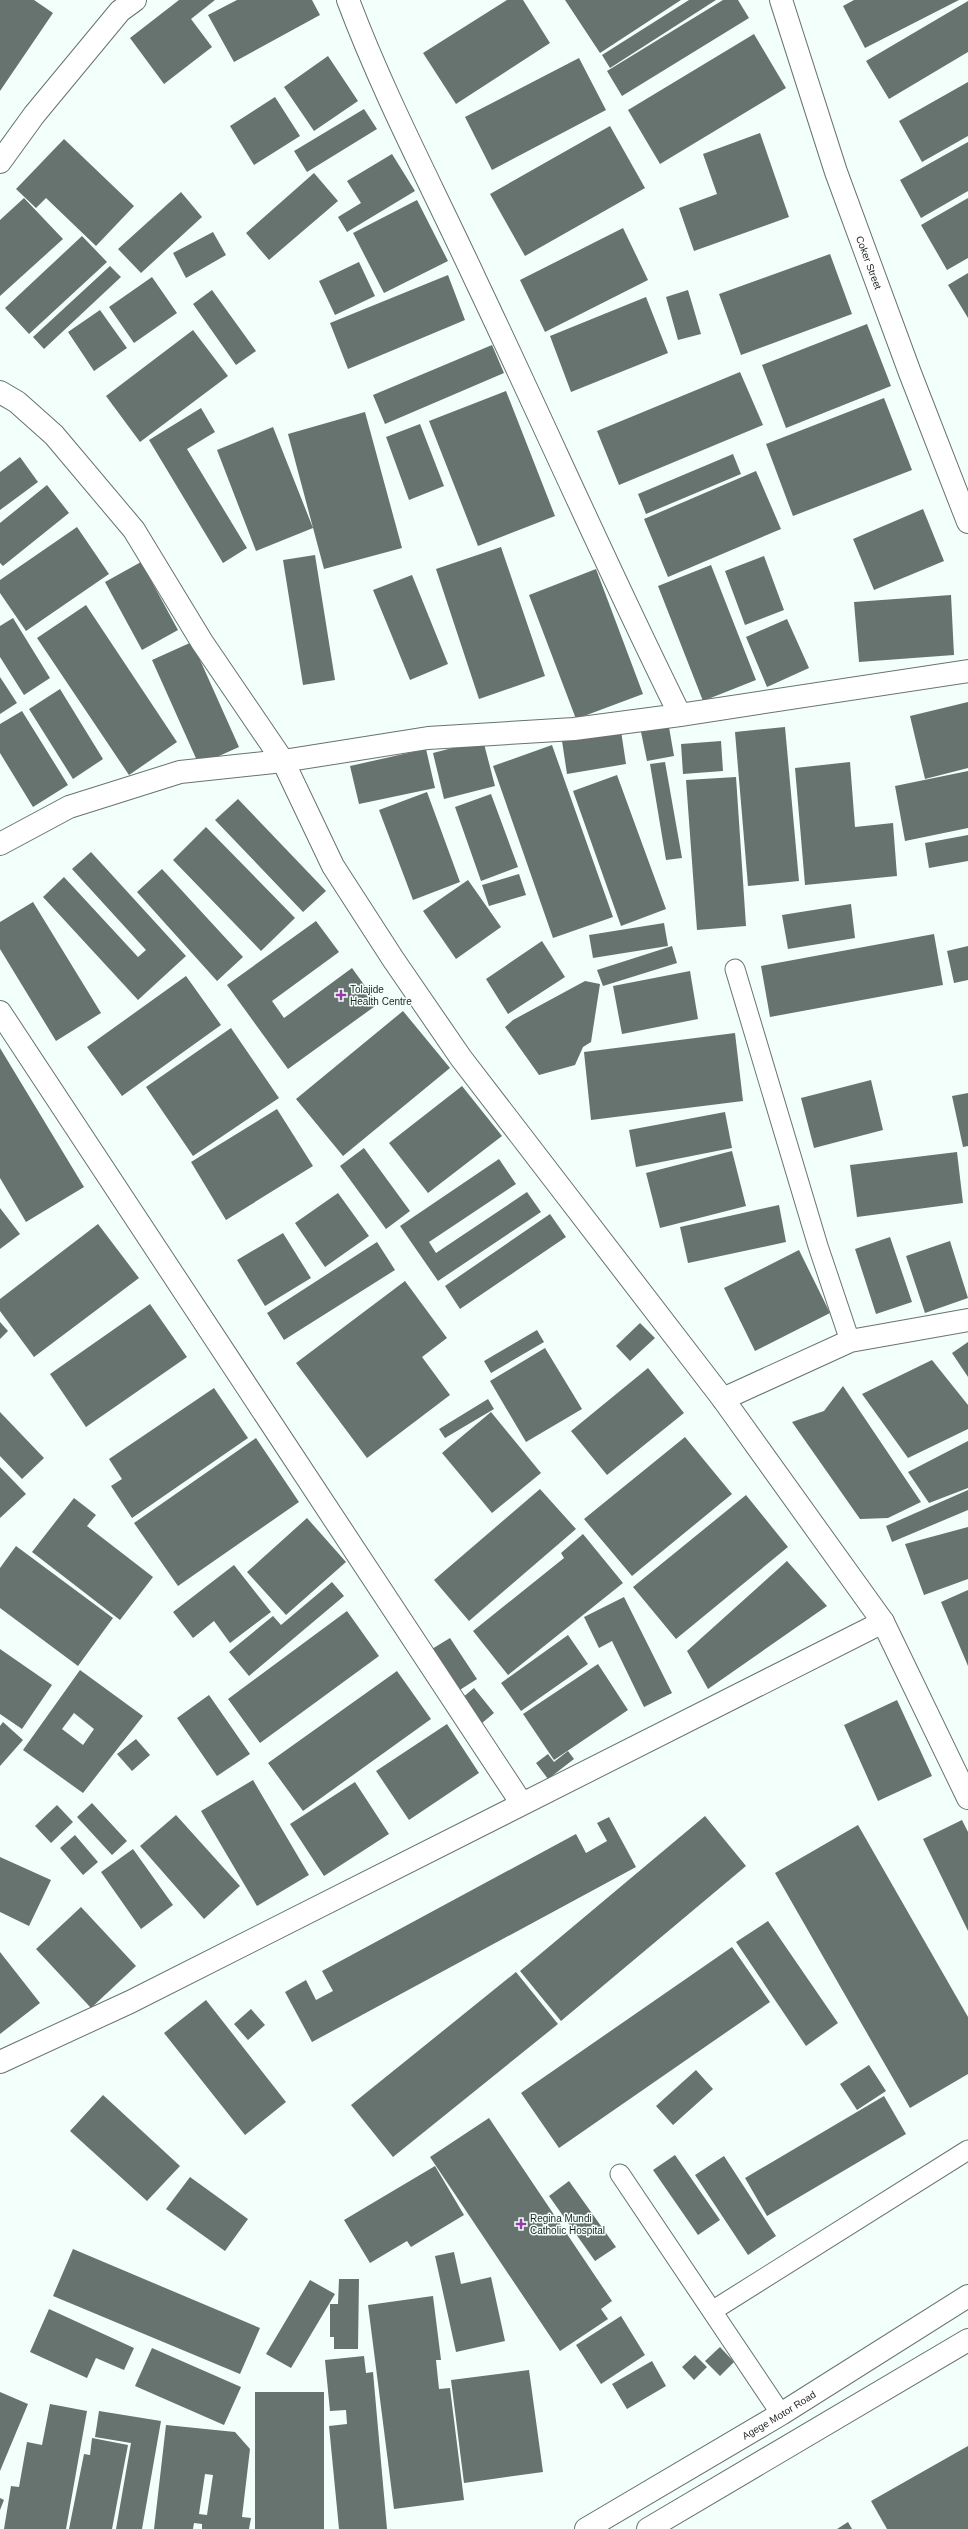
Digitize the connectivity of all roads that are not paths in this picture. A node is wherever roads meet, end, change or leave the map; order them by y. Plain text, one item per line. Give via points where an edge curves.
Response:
1 (348, 0) edge
2 (781, 0) edge
3 (120, 4) edge
4 (0, 162) edge
5 (0, 392) edge
6 (968, 522) edge
7 (968, 670) edge
8 (680, 715) junction
9 (283, 761) junction
10 (0, 844) edge
11 (736, 969) dead end
12 (0, 1012) edge
13 (968, 1320) edge
14 (850, 1340) junction
15 (723, 1399) junction
16 (883, 1622) junction
17 (968, 1798) edge
18 (522, 1804) junction
19 (0, 2062) edge
20 (968, 2150) edge
21 (620, 2174) dead end
22 (968, 2296) edge
23 (712, 2311) junction
24 (968, 2340) edge
25 (781, 2414) junction
26 (586, 2529) edge
27 (648, 2529) edge

1 - 8 main road via 409,140
2 - 6 main road, Coker Street via 836,172
3 - 4 main road
5 - 9 main road via 17,402 54,434 134,530 202,642
7 - 8 main road
8 - 9 main road via 574,728 428,738
9 - 10 main road via 180,772 69,807
9 - 15 main road via 333,866 461,1058
11 - 14 lane via 818,1246
12 - 18 main road
13 - 14 main road
14 - 15 main road
15 - 16 main road
16 - 17 main road
16 - 18 main road
18 - 19 main road via 130,2002
20 - 23 lane
21 - 23 lane
22 - 25 main road, Agege Motor Road
23 - 25 lane
24 - 27 main road
25 - 26 main road, Agege Motor Road

